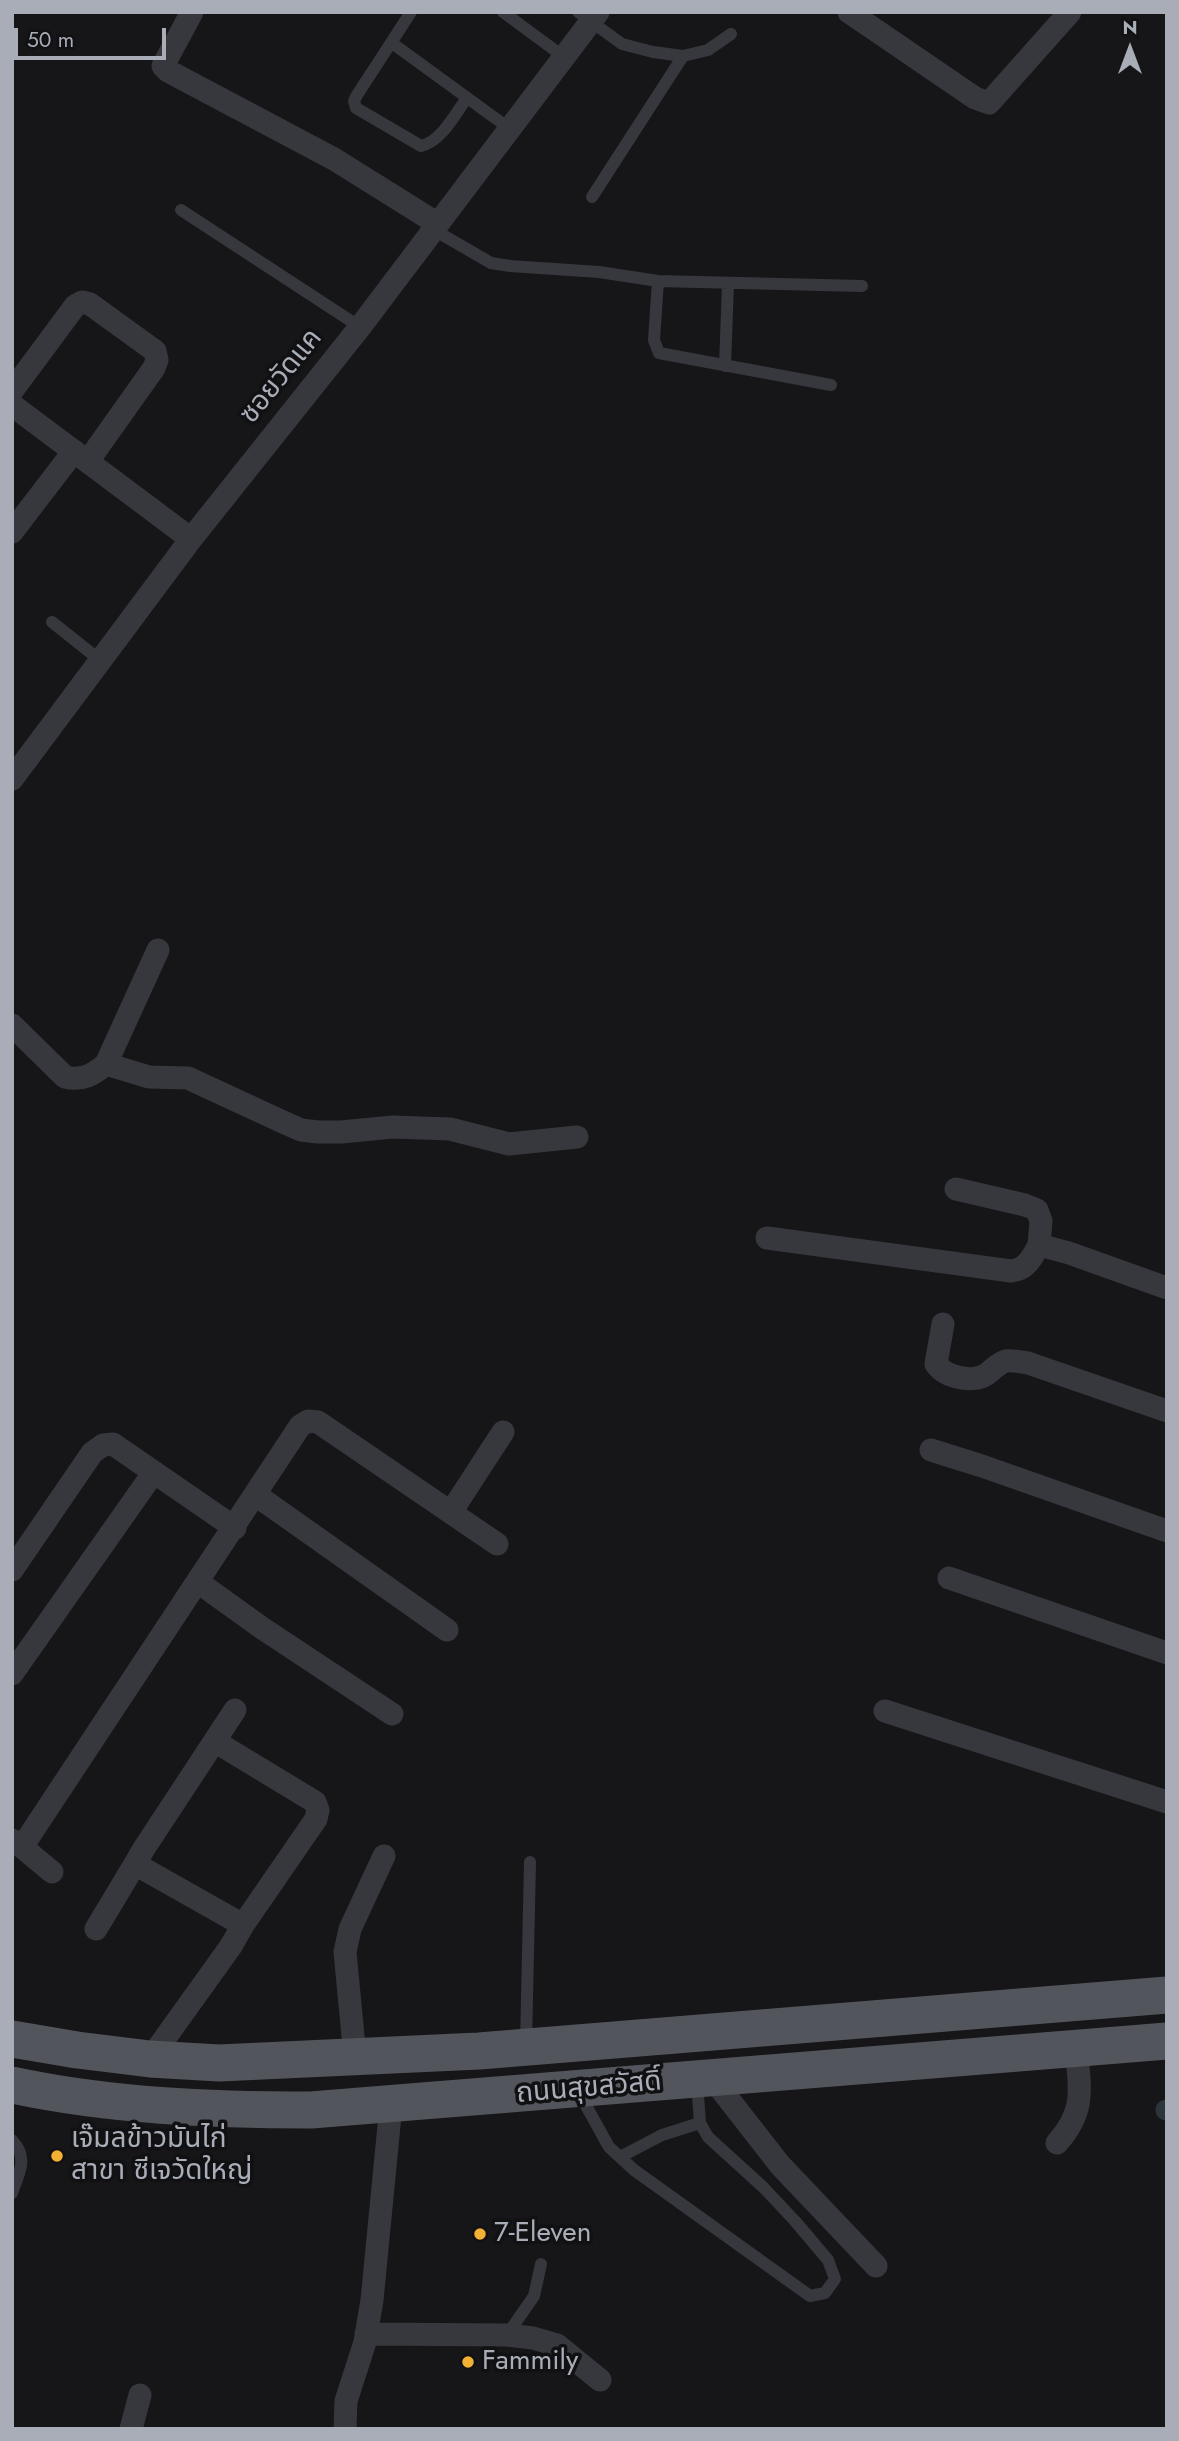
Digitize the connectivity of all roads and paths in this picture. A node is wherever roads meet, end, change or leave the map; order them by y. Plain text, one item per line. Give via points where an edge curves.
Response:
1 (192, 12) edge
2 (411, 12) edge
3 (503, 12) edge
4 (849, 12) edge
5 (1070, 12) edge
6 (589, 15) edge
7 (731, 34) dead end
8 (392, 43) junction
9 (682, 56) junction
10 (564, 57) junction
11 (467, 98) junction
12 (510, 129) junction
13 (592, 197) dead end
14 (181, 210) dead end
15 (436, 227) junction
16 (658, 281) junction
17 (728, 284) junction
18 (862, 286) dead end
19 (360, 327) junction
20 (724, 366) junction
21 (831, 385) dead end
22 (12, 391) edge
23 (12, 405) edge
24 (81, 456) junction
25 (12, 532) edge
26 (191, 539) junction
27 (52, 622) dead end
28 (101, 661) junction
29 (12, 779) edge
30 (158, 950) dead end
31 (12, 1025) edge
32 (106, 1063) junction
33 (577, 1137) dead end
34 (956, 1189) dead end
35 (767, 1238) dead end
36 (1039, 1245) junction
37 (1167, 1288) edge
38 (943, 1324) dead end
39 (1167, 1411) edge
40 (503, 1432) dead end
41 (931, 1450) dead end
42 (154, 1472) junction
43 (256, 1495) junction
44 (451, 1512) junction
45 (234, 1528) junction
46 (1167, 1531) edge
47 (497, 1544) dead end
48 (12, 1570) edge
49 (948, 1578) dead end
50 (198, 1582) junction
51 (447, 1630) dead end
52 (1167, 1654) edge
53 (12, 1674) edge
54 (235, 1710) dead end
55 (885, 1711) dead end
56 (392, 1714) dead end
57 (216, 1742) junction
58 (1167, 1802) edge
59 (17, 1844) edge
60 (384, 1856) dead end
61 (530, 1862) dead end
62 (135, 1864) junction
63 (52, 1872) dead end
64 (243, 1925) junction
65 (96, 1929) dead end
66 (1167, 1996) edge
67 (12, 2039) edge
68 (1167, 2041) edge
69 (526, 2048) junction
70 (1076, 2048) junction
71 (355, 2057) junction
72 (150, 2059) junction
73 (705, 2079) junction
74 (12, 2085) edge
75 (577, 2090) junction
76 (391, 2105) junction
77 (700, 2123) junction
78 (12, 2140) edge
79 (1058, 2143) dead end
80 (620, 2157) junction
81 (12, 2193) edge
82 (541, 2264) dead end
83 (876, 2266) dead end
84 (366, 2334) junction
85 (507, 2335) junction
86 (600, 2380) dead end
87 (140, 2395) dead end
88 (131, 2429) edge
89 (345, 2429) edge

1 - 15 street via 163,66 168,71 334,159
2 - 8 lane
3 - 10 lane
4 - 5 street via 975,99 989,103
6 - 9 lane via 622,44
6 - 10 street, ซอยวัดแค
7 - 9 lane via 708,50
8 - 11 lane
8 - 11 lane via 356,95 356,108 421,146 439,136
9 - 13 lane
10 - 12 street, ซอยวัดแค
11 - 12 lane
12 - 15 street, ซอยวัดแค
14 - 19 lane
15 - 16 lane via 491,263
15 - 19 street, ซอยวัดแค
16 - 17 lane
16 - 20 lane via 654,340 659,353
17 - 18 lane
17 - 20 lane
19 - 26 street, ซอยวัดแค
20 - 21 lane
22 - 24 street via 82,302 155,351 153,368
23 - 24 street
24 - 25 street
24 - 26 street
26 - 28 street, ซอยวัดแค
27 - 28 lane
28 - 29 street, ซอยวัดแค
30 - 32 street
31 - 32 street via 65,1077 83,1078
32 - 33 street via 149,1077 188,1078 302,1130 450,1129 509,1144
34 - 36 street via 1037,1210
35 - 36 street via 1011,1271 1025,1267
36 - 37 street
38 - 39 street via 936,1364 947,1373 975,1378 1004,1362 1028,1363
40 - 44 street
41 - 46 street
42 - 45 street
42 - 48 street via 113,1444 92,1452
42 - 53 street
43 - 44 street via 300,1426 308,1421 318,1422
43 - 45 street
43 - 51 street
44 - 47 street
45 - 50 street
49 - 52 street
50 - 56 street
50 - 59 street
54 - 57 street
55 - 58 street
57 - 62 street
57 - 64 street via 315,1802 318,1810
59 - 63 street
60 - 71 street via 350,1929 345,1952
61 - 69 lane
62 - 64 street
62 - 65 street
64 - 72 street
66 - 69 main road, ถนนสุขสวัสดิ์
67 - 72 main road, ถนนสุขสวัสดิ์
68 - 70 main road, ถนนสุขสวัสดิ์
69 - 71 main road, ถนนสุขสวัสดิ์
70 - 73 main road, ถนนสุขสวัสดิ์
70 - 79 street via 1080,2107
71 - 72 main road, ถนนสุขสวัสดิ์ via 219,2063
73 - 75 main road, ถนนสุขสวัสดิ์
73 - 77 lane
73 - 83 street
74 - 76 main road, ถนนสุขสวัสดิ์ via 143,2106 311,2110
75 - 76 main road, ถนนสุขสวัสดิ์
75 - 80 lane via 600,2134
76 - 84 street
77 - 80 lane via 662,2135
77 - 80 lane via 708,2137 763,2187 828,2260 835,2279 825,2294 810,2296
78 - 81 lane via 22,2155
82 - 85 lane via 534,2296
84 - 85 street
84 - 89 street via 346,2401
85 - 86 street via 557,2345
87 - 88 street

